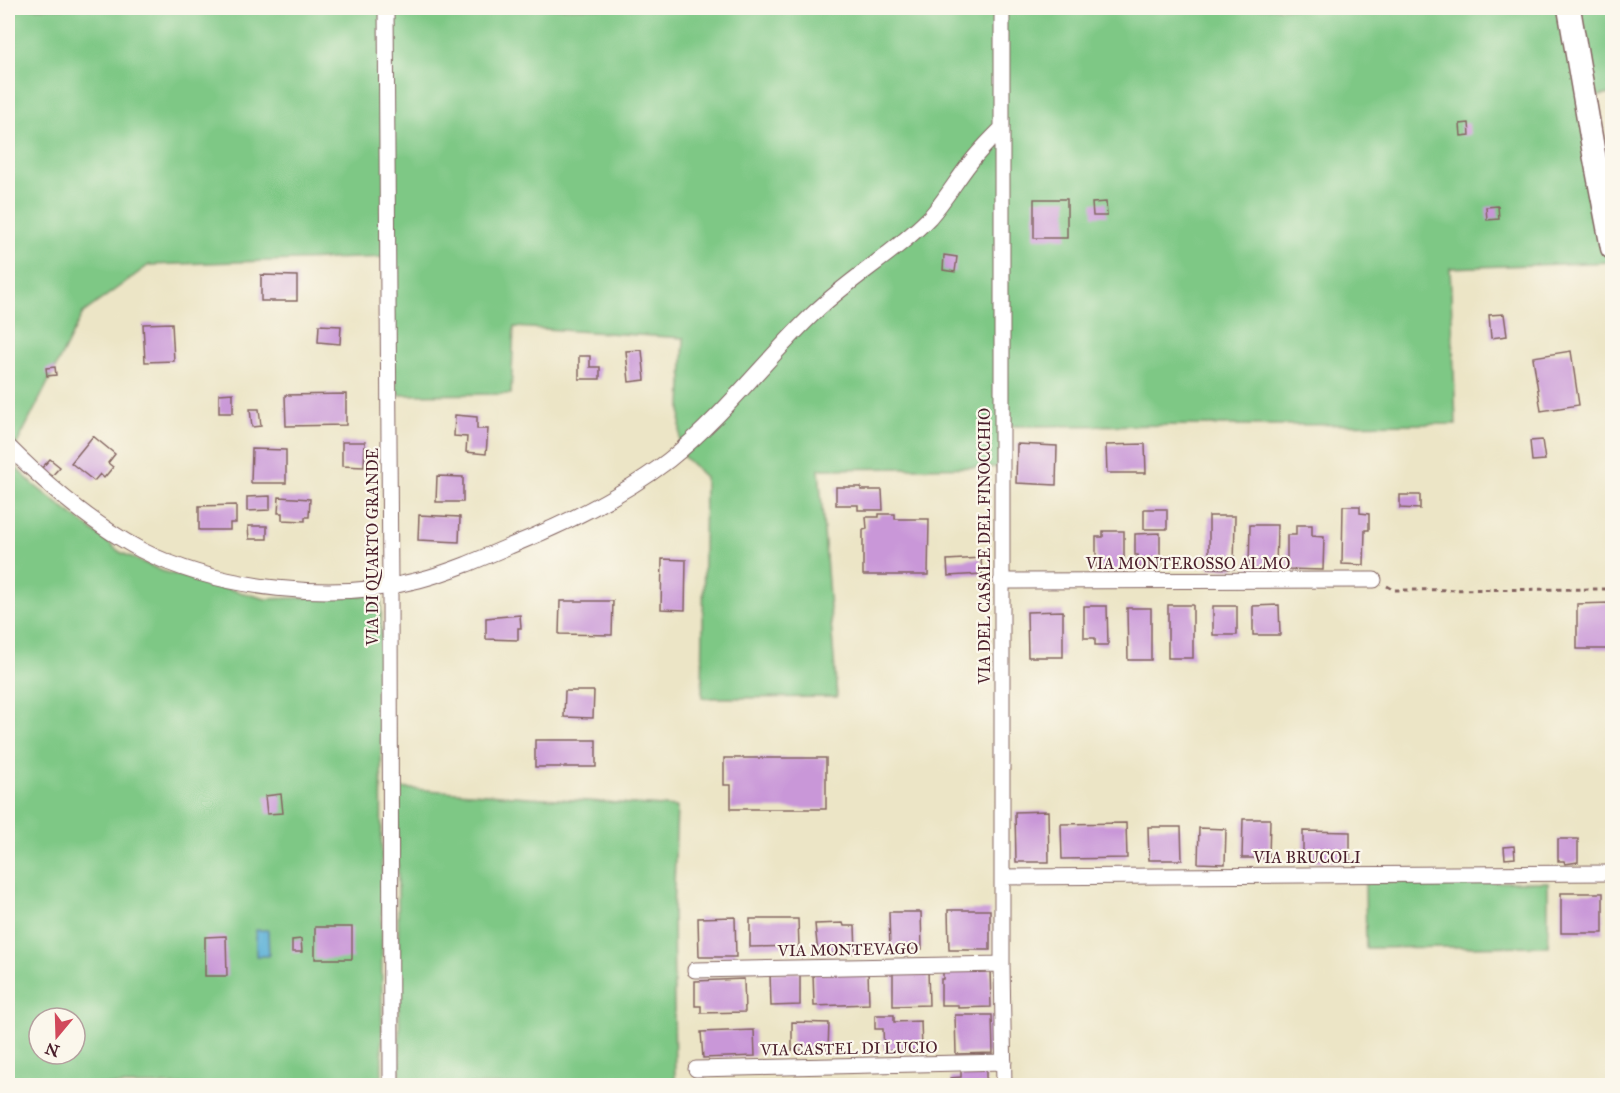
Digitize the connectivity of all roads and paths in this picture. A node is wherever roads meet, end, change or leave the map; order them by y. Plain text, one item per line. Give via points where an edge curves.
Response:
1 (386, 8) edge
2 (1002, 8) edge
3 (1569, 8) edge
4 (1002, 128) junction
5 (1612, 248) edge
6 (8, 446) edge
7 (1374, 580) joint
8 (1001, 582) junction
9 (390, 586) junction
10 (1612, 589) edge
11 (1612, 873) edge
12 (1002, 877) junction
13 (1002, 964) junction
14 (695, 970) dead end
15 (1004, 1062) junction
16 (696, 1069) dead end
17 (391, 1086) edge
18 (1004, 1086) edge

1 - 9 street, VIA DI QUARTO GRANDE
2 - 4 street, VIA DEL CASALE DEL FINOCCHIO
3 - 5 main road
4 - 8 street, VIA DEL CASALE DEL FINOCCHIO
4 - 9 street via 922,225 818,309 700,433 659,467 600,503 532,537 449,571
6 - 9 street via 45,482 97,522 143,551 173,563 234,581 285,589
7 - 8 street, VIA MONTEROSSO ALMO
7 - 10 path via 1394,590
8 - 12 street, VIA DEL CASALE DEL FINOCCHIO
9 - 17 street, VIA DI QUARTO GRANDE
11 - 12 street, VIA BRUCOLI
12 - 13 street, VIA DEL CASALE DEL FINOCCHIO
13 - 14 street, VIA MONTEVAGO
13 - 15 street, VIA DEL CASALE DEL FINOCCHIO
15 - 16 street, VIA CASTEL DI LUCIO
15 - 18 street, VIA DEL CASALE DEL FINOCCHIO

